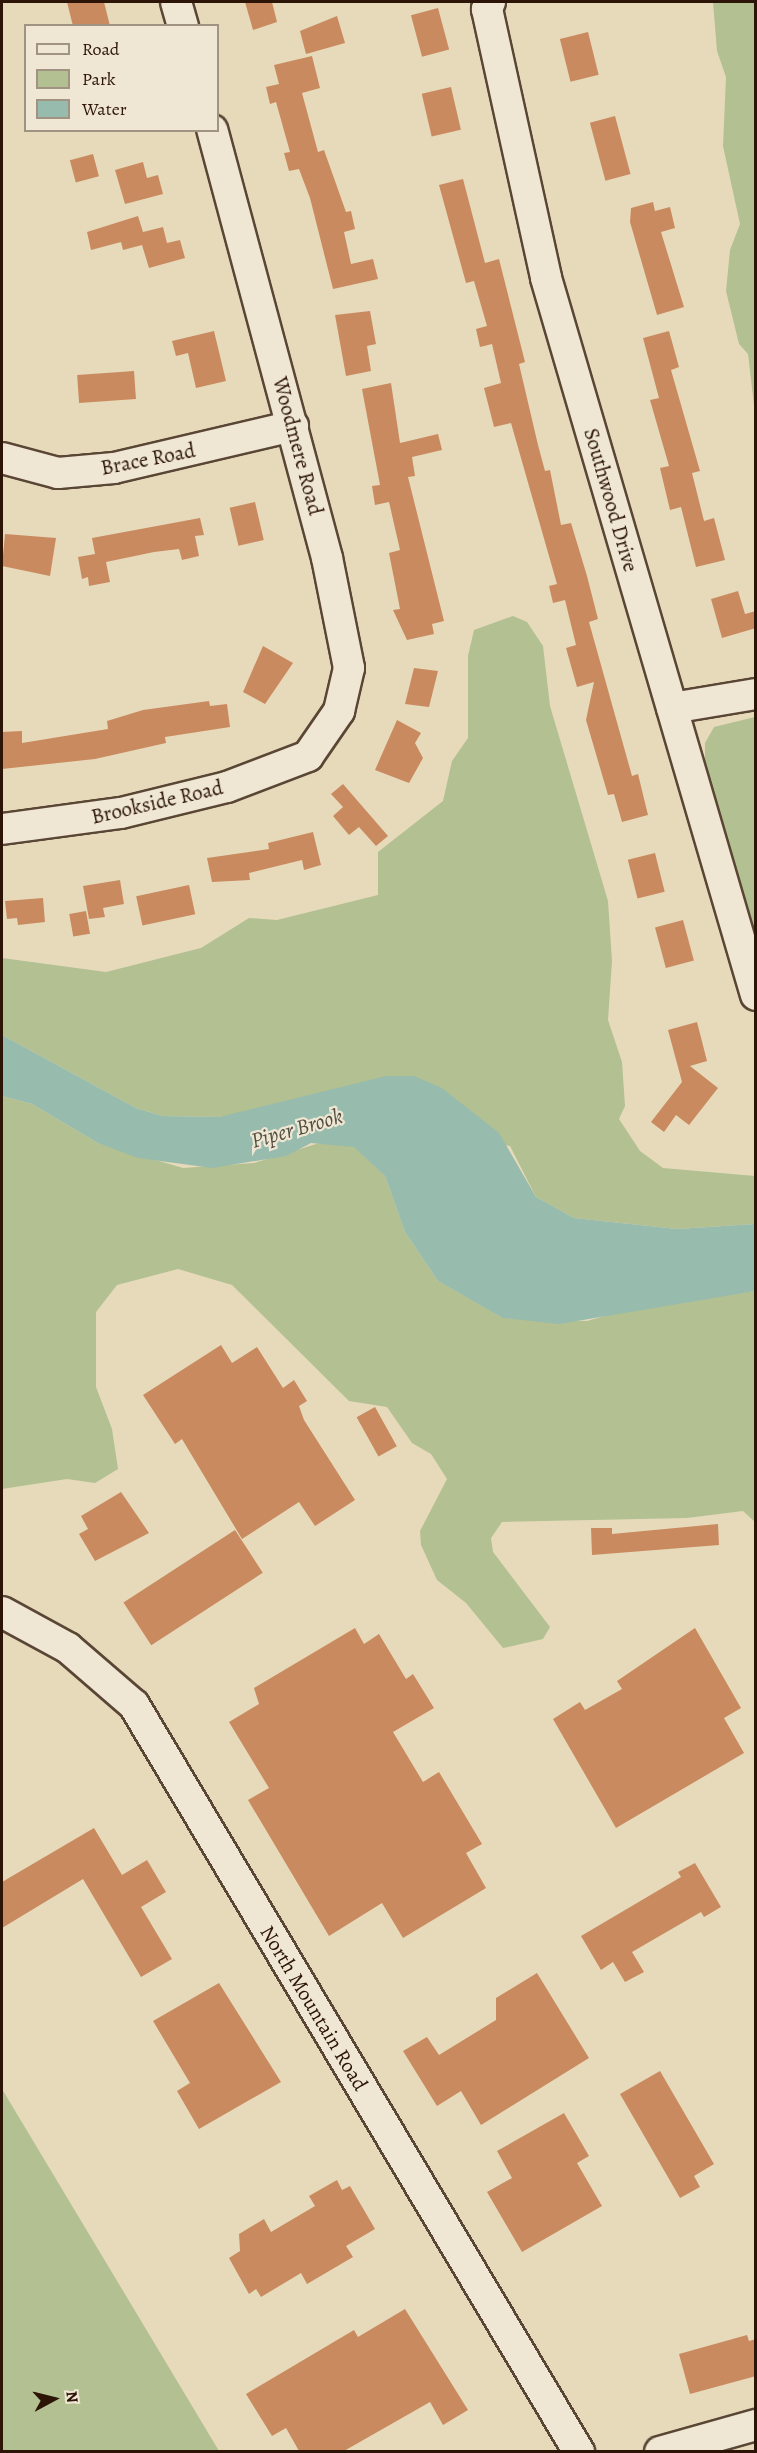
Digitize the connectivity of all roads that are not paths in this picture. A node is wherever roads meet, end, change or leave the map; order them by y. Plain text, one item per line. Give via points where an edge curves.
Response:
1 (176, 2) edge
2 (489, 2) edge
3 (182, 24) edge
4 (213, 132) edge
5 (293, 426) junction
6 (2, 458) edge
7 (756, 694) edge
8 (672, 708) junction
9 (308, 756) joint
10 (2, 829) edge
11 (756, 995) edge
12 (2, 1612) edge
13 (756, 2426) edge
14 (579, 2451) edge
15 (660, 2451) edge

1 - 3 street
2 - 8 street, Southwood Drive via 487,9 546,278
4 - 5 street, Woodmere Road
5 - 6 street, Brace Road via 114,468 58,473
5 - 9 street, Woodmere Road via 349,668 339,711
7 - 8 street
8 - 11 street, Southwood Drive
9 - 10 street, Brookside Road via 227,787 121,813
12 - 14 street, North Mountain Road via 69,1648 134,1705
13 - 15 street

